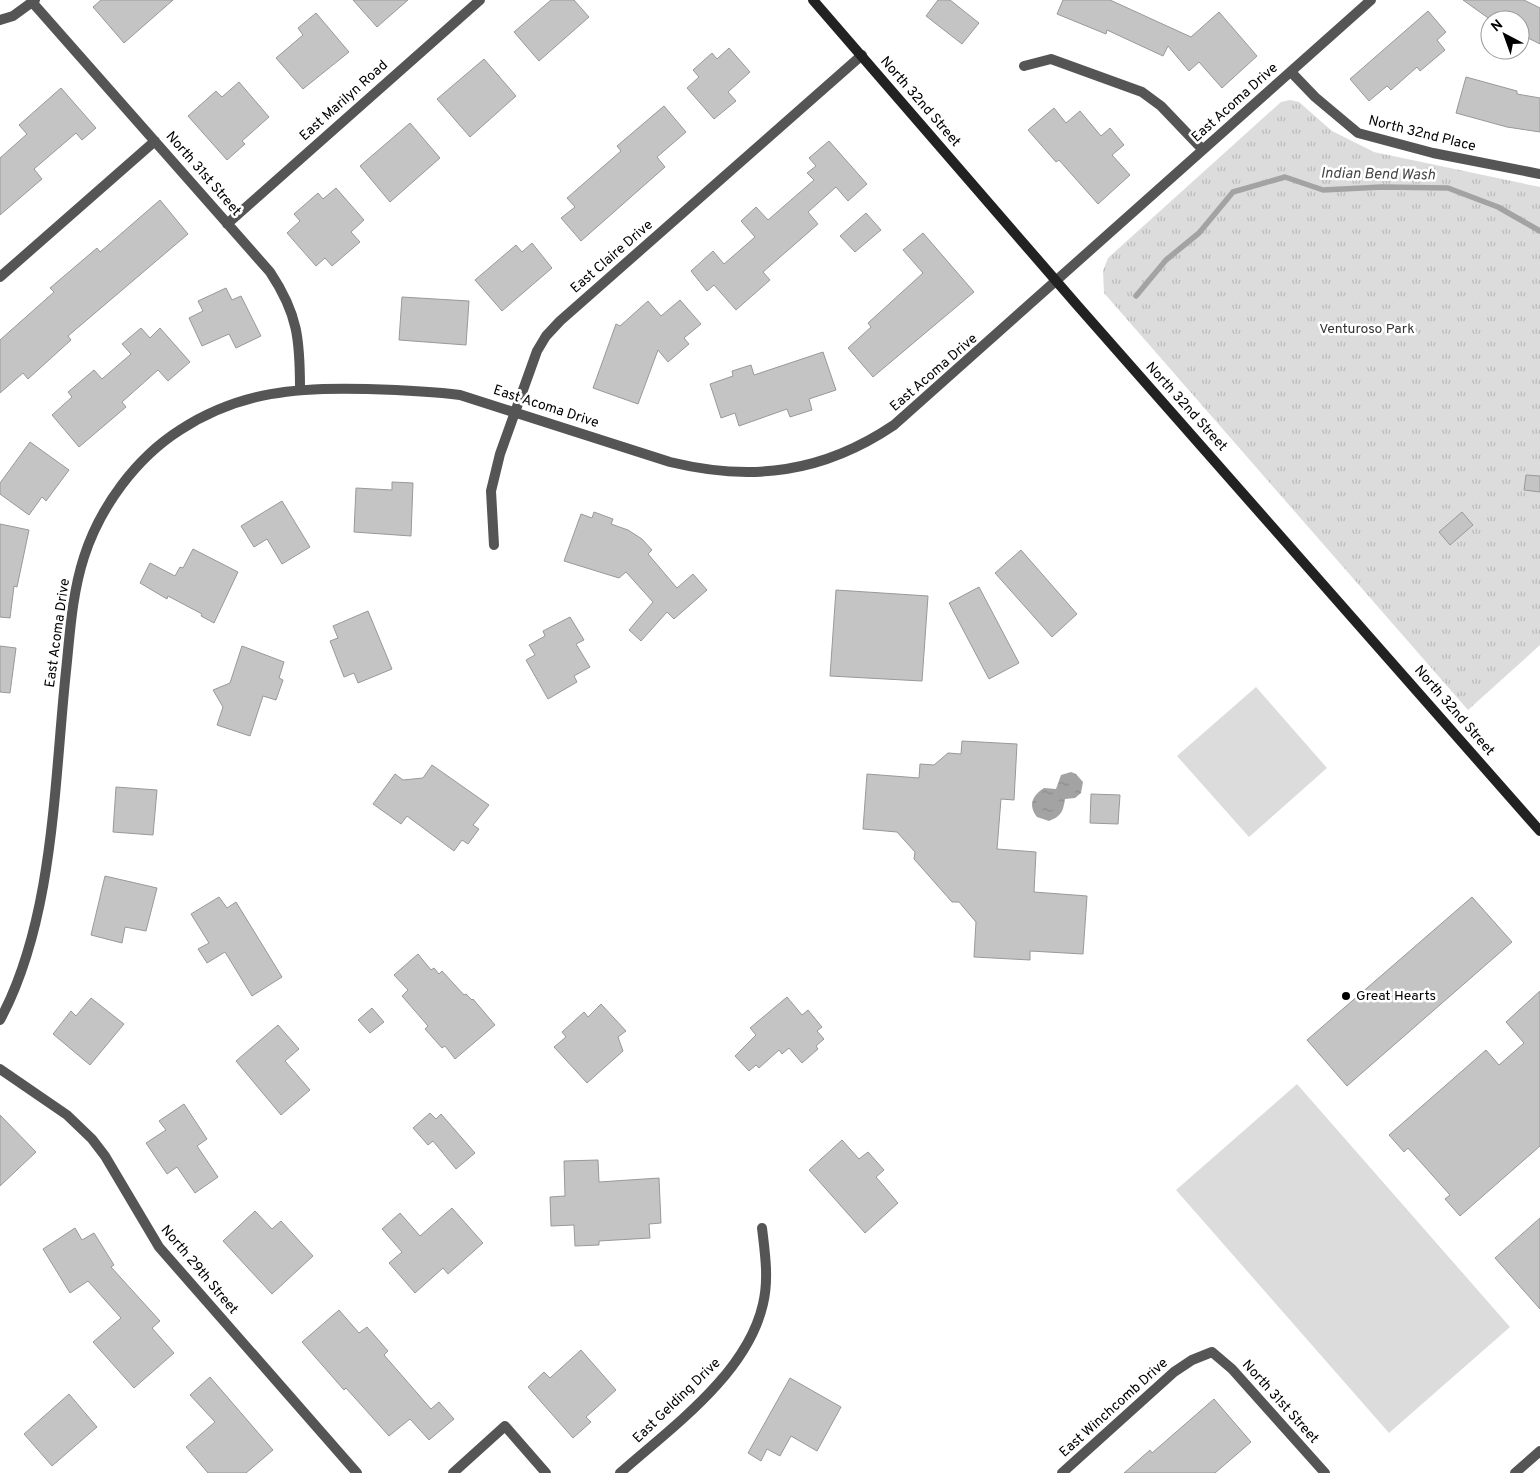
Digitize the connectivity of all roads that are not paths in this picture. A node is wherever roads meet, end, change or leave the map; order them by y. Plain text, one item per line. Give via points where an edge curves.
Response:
1 (480, 0) edge
2 (813, 0) edge
3 (1371, 0) edge
4 (34, 1) edge
5 (0, 20) edge
6 (862, 55) junction
7 (1024, 66) dead end
8 (1291, 72) junction
9 (155, 140) junction
10 (1204, 150) junction
11 (1540, 174) edge
12 (227, 224) junction
13 (0, 277) edge
14 (1057, 282) junction
15 (300, 389) junction
16 (514, 411) junction
17 (494, 545) dead end
18 (1540, 831) edge
19 (0, 1020) edge
20 (0, 1069) edge
21 (762, 1228) dead end
22 (1212, 1352) joint
23 (1540, 1451) edge
24 (357, 1473) edge
25 (454, 1473) edge
26 (546, 1473) edge
27 (620, 1473) edge
28 (1062, 1473) edge
29 (1325, 1473) edge
30 (1515, 1473) edge

1 - 12 street, East Marilyn Road
2 - 6 main road, North 32nd Street
3 - 8 street, East Acoma Drive
4 - 5 street via 13,16
4 - 9 street, North 31st Street
6 - 14 main road, North 32nd Street
6 - 16 street, East Claire Drive via 560,321 536,351
7 - 10 street via 1051,59 1142,92
8 - 10 street, East Acoma Drive
8 - 11 street, North 32nd Place via 1358,133 1433,153
9 - 12 street, North 31st Street
9 - 13 street
10 - 14 street, East Acoma Drive
12 - 15 street, North 31st Street via 286,295 295,319
14 - 16 street, East Acoma Drive via 894,425 874,439 812,465 763,473 703,470
14 - 18 main road, North 32nd Street
15 - 16 street, East Acoma Drive via 429,391 460,395
15 - 19 street, East Acoma Drive via 247,398 180,430 140,463 103,515 85,555 73,604 47,860 36,922 12,999
16 - 17 street, East Claire Drive via 491,491
20 - 24 street, North 29th Street via 67,1115 92,1139 160,1247
21 - 27 street, East Gelding Drive via 766,1263 764,1303 751,1342 726,1376
22 - 28 street, East Winchcomb Drive via 1174,1372
22 - 29 street, North 31st Street via 1232,1369
23 - 30 street
25 - 26 street via 505,1426

